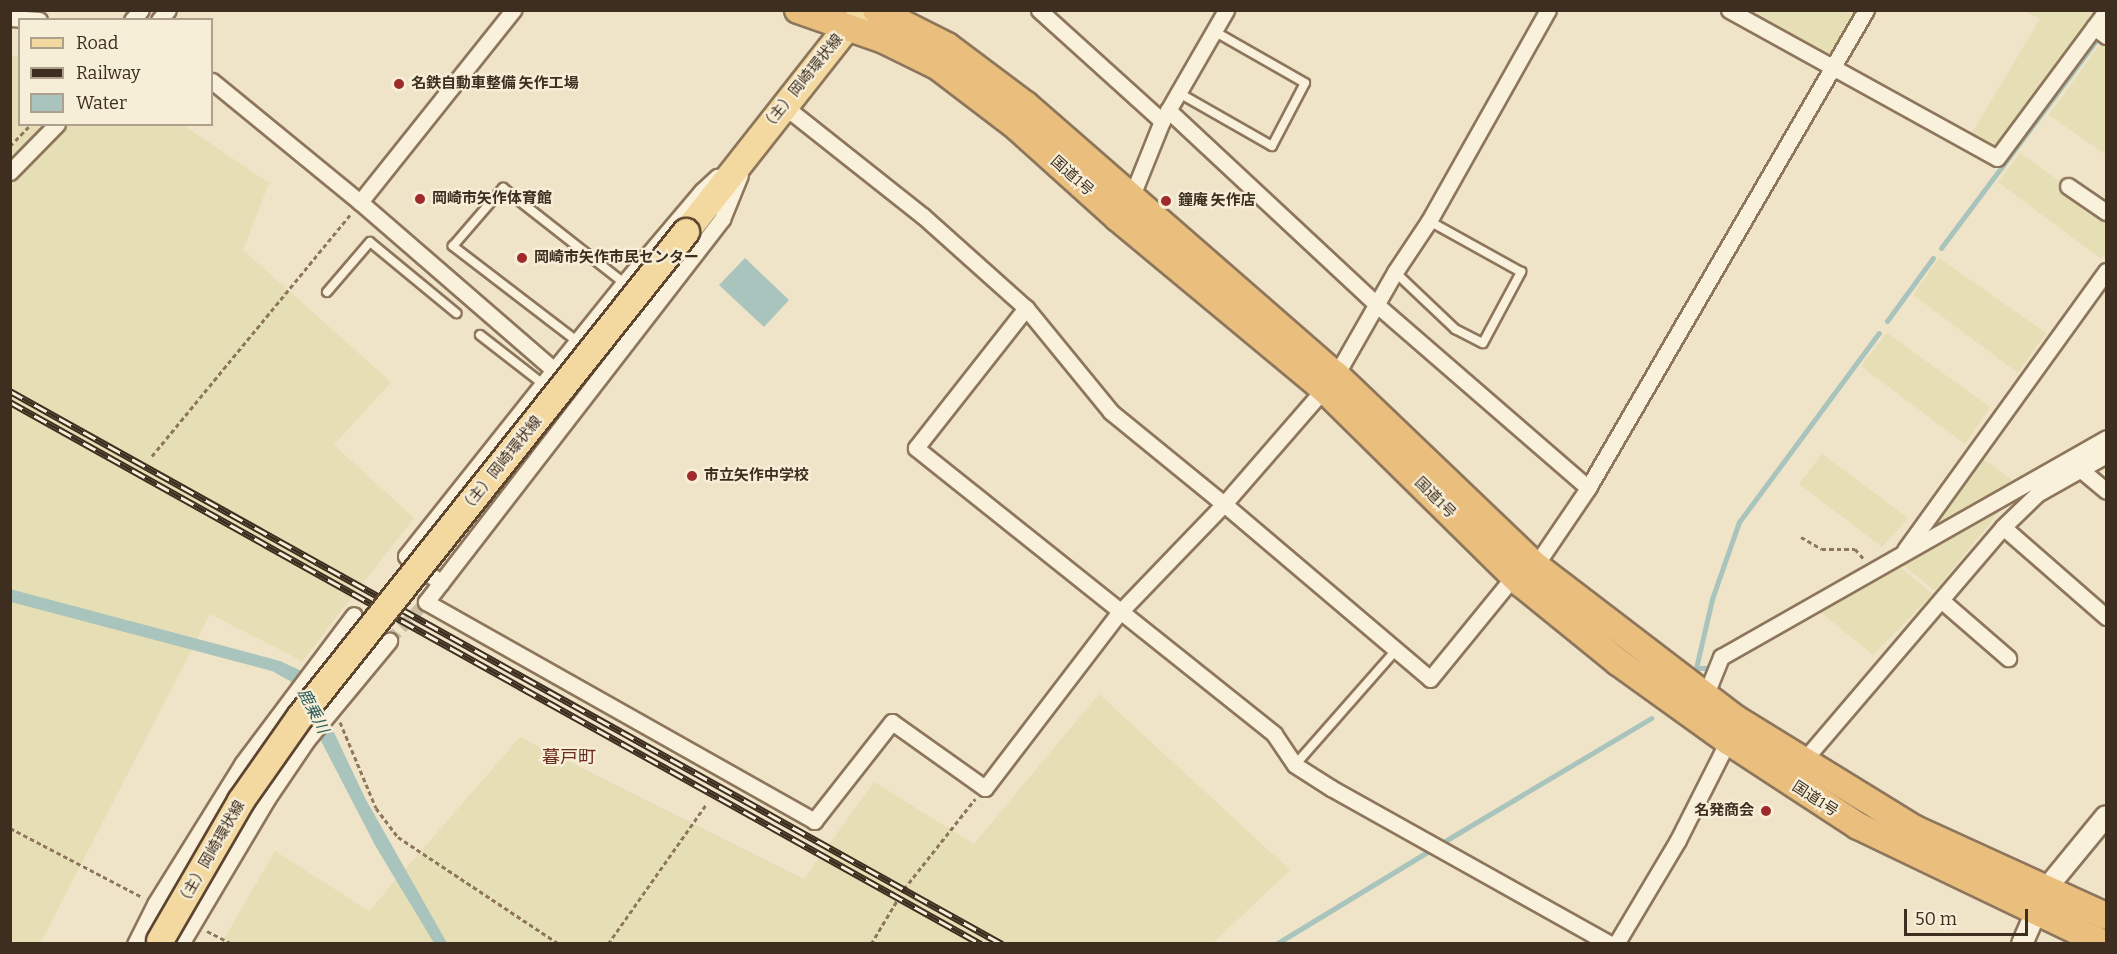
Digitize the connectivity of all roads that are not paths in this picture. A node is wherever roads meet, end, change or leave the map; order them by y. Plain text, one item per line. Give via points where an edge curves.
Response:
1 (513, 10) edge
2 (798, 10) edge
3 (875, 10) edge
4 (1039, 10) edge
5 (1226, 10) edge
6 (1548, 10) edge
7 (1729, 10) edge
8 (1866, 10) edge
9 (2106, 11) edge
10 (848, 26) junction
11 (1214, 32) junction
12 (2100, 32) edge
13 (1834, 67) junction
14 (213, 82) edge
15 (1179, 93) junction
16 (784, 106) junction
17 (1165, 115) junction
18 (55, 126) edge
19 (751, 147) junction
20 (10, 172) edge
21 (2068, 186) dead end
22 (360, 202) junction
23 (1125, 208) junction
24 (2106, 212) edge
25 (1429, 221) junction
26 (2106, 271) edge
27 (1395, 272) junction
28 (624, 283) junction
29 (327, 292) dead end
30 (1377, 305) junction
31 (1026, 308) junction
32 (456, 313) dead end
33 (480, 334) dead end
34 (578, 342) junction
35 (554, 370) junction
36 (1330, 382) junction
37 (543, 384) junction
38 (2106, 438) edge
39 (2106, 455) edge
40 (2080, 469) junction
41 (1588, 488) junction
42 (2106, 491) edge
43 (1224, 504) junction
44 (2003, 527) junction
45 (1902, 555) junction
46 (1524, 575) junction
47 (441, 583) junction
48 (1941, 600) junction
49 (1119, 613) junction
50 (354, 615) dead end
51 (2106, 617) edge
52 (389, 641) tunnel mouth
53 (1396, 650) junction
54 (2007, 658) dead end
55 (1706, 694) junction
56 (280, 711) junction
57 (307, 740) junction
58 (1728, 741) junction
59 (1803, 760) junction
60 (1295, 765) junction
61 (2106, 816) edge
62 (2046, 889) junction
63 (2034, 912) junction
64 (2106, 916) edge
65 (159, 943) edge
66 (1610, 944) edge
67 (1616, 944) edge
68 (2022, 944) edge
69 (2104, 944) edge

1 - 22 street
2 - 10 highway, 国道1号
3 - 10 main road, （主）岡崎環状線
3 - 23 highway, 国道1号 via 947,46 1026,105
4 - 17 street
5 - 11 street
6 - 25 street
7 - 13 street
8 - 13 street
9 - 12 street
10 - 16 main road, （主）岡崎環状線
10 - 23 highway, 国道1号 via 937,66
11 - 15 street
11 - 15 lane via 1305,83 1272,146
12 - 13 street via 1997,158
13 - 41 street
14 - 22 street
15 - 17 street
16 - 19 main road, （主）岡崎環状線
16 - 31 street via 922,216
17 - 23 street
17 - 30 street
18 - 20 street
19 - 28 street via 702,191
19 - 47 street via 722,219
19 - 65 main road, （主）岡崎環状線, bridge via 300,717 241,801
21 - 24 street
22 - 35 street
23 - 36 highway, 国道1号
25 - 27 street
25 - 27 lane via 1521,272 1483,343 1455,329
26 - 45 street
27 - 30 street
28 - 34 street
28 - 34 lane via 503,188 453,246
29 - 32 lane via 369,242
30 - 36 street
30 - 41 street
31 - 43 street via 1111,412
31 - 49 street via 915,448
33 - 37 lane
34 - 35 street
35 - 37 street
36 - 43 street
36 - 46 highway, 国道1号
37 - 47 street via 406,556
38 - 45 street
39 - 40 street
40 - 42 street
40 - 44 street via 2037,494
41 - 46 street
43 - 49 street
43 - 53 street
44 - 48 street
44 - 51 street
45 - 55 street via 1721,657
46 - 53 street via 1430,679
46 - 55 highway, 国道1号
46 - 58 highway, 国道1号 via 1618,662
47 - 49 street via 426,602 814,821 892,722 985,788
48 - 54 street
48 - 59 street
49 - 60 street via 1274,734
50 - 56 street
52 - 57 street
53 - 60 lane
55 - 59 highway, 国道1号 via 1736,720
56 - 57 street
56 - 65 street via 242,764 155,904
57 - 65 street via 192,923
58 - 63 highway, 国道1号 via 1858,826
58 - 67 street via 1678,840
59 - 62 highway, 国道1号 via 1915,829
60 - 66 street
61 - 62 street
62 - 63 street
62 - 64 highway, 国道1号
63 - 68 street
63 - 69 highway, 国道1号

